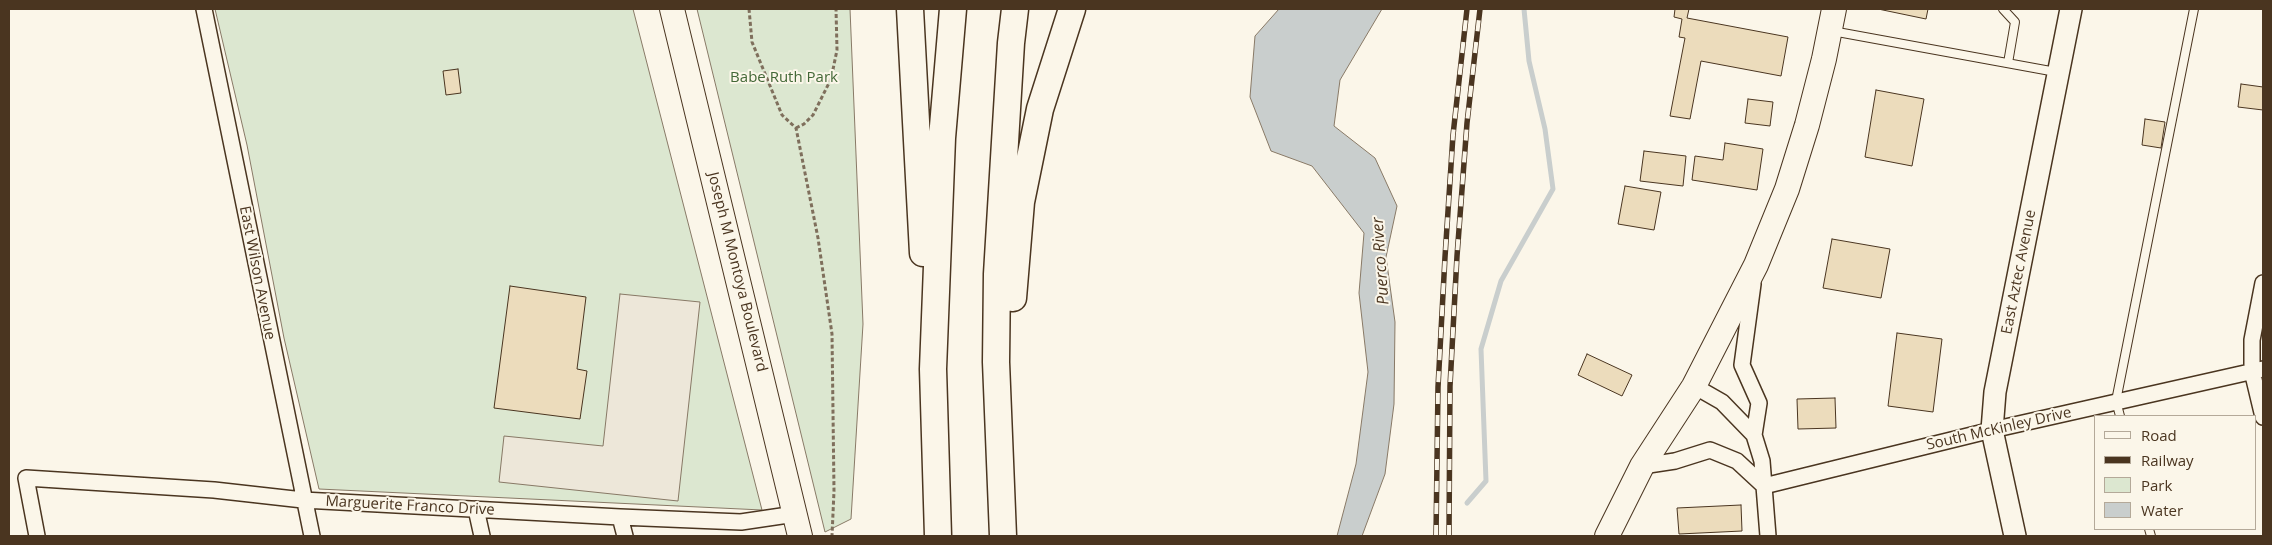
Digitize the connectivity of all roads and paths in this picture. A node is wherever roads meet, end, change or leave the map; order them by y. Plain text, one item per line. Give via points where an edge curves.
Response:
1 (204, 9) edge
2 (672, 9) edge
3 (749, 9) edge
4 (836, 9) edge
5 (910, 9) edge
6 (953, 9) edge
7 (1015, 9) edge
8 (1072, 9) edge
9 (2003, 9) edge
10 (2070, 9) edge
11 (2194, 9) edge
12 (1832, 20) edge
13 (2008, 63) junction
14 (2058, 72) junction
15 (796, 128) junction
16 (1756, 265) junction
17 (2263, 283) edge
18 (2258, 370) edge
19 (1694, 386) junction
20 (2116, 401) junction
21 (2120, 415) edge
22 (2263, 418) edge
23 (1992, 430) junction
24 (1754, 435) junction
25 (1642, 466) junction
26 (1764, 486) junction
27 (1000, 491) junction
28 (303, 500) junction
29 (476, 509) junction
30 (620, 517) junction
31 (797, 525) edge
32 (938, 532) edge
33 (37, 536) edge
34 (312, 536) edge
35 (482, 536) edge
36 (625, 536) edge
37 (832, 536) edge
38 (1002, 536) edge
39 (1607, 536) edge
40 (1768, 536) edge
41 (2015, 536) edge

1 - 28 street, East Wilson Avenue
2 - 31 main road, Joseph M Montoya Boulevard
3 - 15 path via 752,42 782,115
4 - 15 path via 837,50 831,79 813,115
5 - 32 highway
6 - 32 highway via 942,138 933,369
7 - 27 highway via 997,274
8 - 27 highway via 1040,109 1021,202
9 - 13 lane via 2015,22
10 - 14 main road, East Aztec Avenue
11 - 20 lane
12 - 13 lane
12 - 16 main road via 1807,125 1787,189
13 - 14 lane
14 - 23 main road, East Aztec Avenue via 1995,392
15 - 37 path via 818,238 832,334
16 - 19 main road
16 - 24 street via 1742,365 1758,403
17 - 18 street via 2252,340
18 - 20 street, South McKinley Drive
18 - 22 street
19 - 24 street via 1722,402
19 - 25 main road
20 - 21 lane
20 - 23 street, South McKinley Drive
23 - 26 street, South McKinley Drive
23 - 41 main road, East Aztec Avenue
24 - 26 street via 1762,461
25 - 26 street via 1675,461 1710,450 1737,461
25 - 39 main road
26 - 40 street
27 - 38 highway
28 - 29 street, Marguerite Franco Drive
28 - 33 street, Marguerite Franco Drive via 214,490 26,478
28 - 34 street, East Wilson Avenue
29 - 30 street, Marguerite Franco Drive
29 - 35 street
30 - 31 street, Marguerite Franco Drive
30 - 36 street

